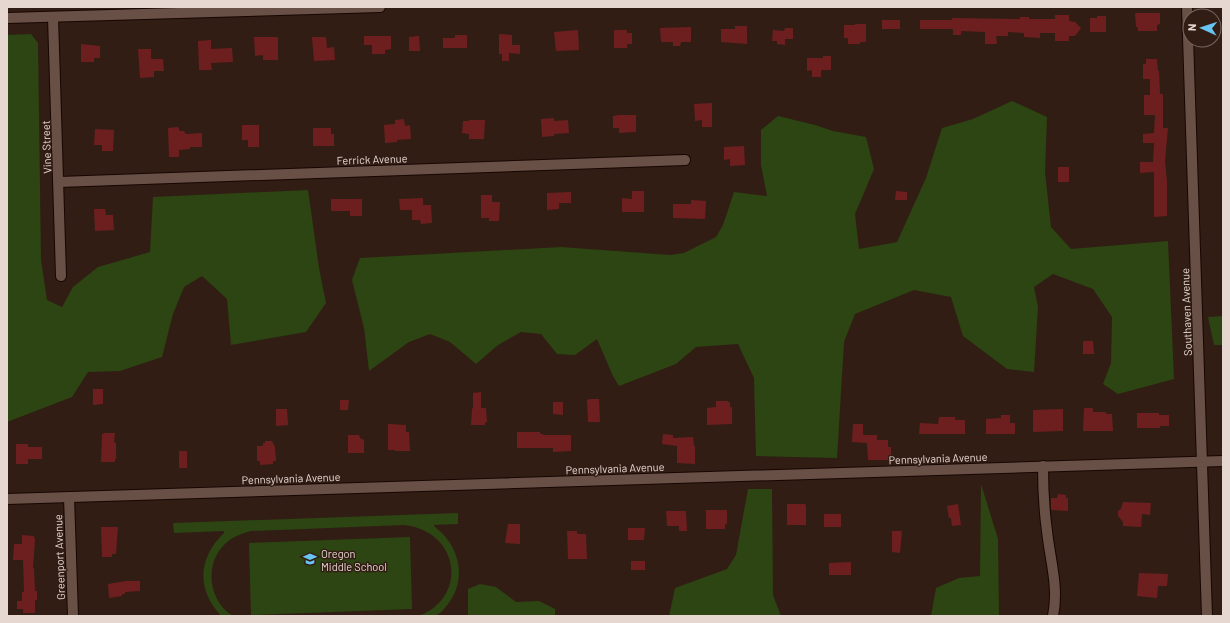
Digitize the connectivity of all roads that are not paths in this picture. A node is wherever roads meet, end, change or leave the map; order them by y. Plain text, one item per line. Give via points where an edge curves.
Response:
1 (380, 7) edge
2 (1187, 7) edge
3 (316, 8) edge
4 (342, 8) edge
5 (53, 17) junction
6 (7, 18) edge
7 (685, 160) dead end
8 (59, 182) junction
9 (61, 276) dead end
10 (1203, 461) junction
11 (1223, 461) edge
12 (1043, 466) junction
13 (69, 497) junction
14 (7, 499) edge
15 (73, 616) edge
16 (1053, 616) edge
17 (1207, 616) edge

1 - 4 street
2 - 10 street, Southaven Avenue
3 - 4 street
3 - 5 street
5 - 6 street
5 - 8 street, Vine Street
7 - 8 street, Ferrick Avenue
8 - 9 street, Vine Street
10 - 11 street, Pennsylvania Avenue
10 - 12 street, Pennsylvania Avenue
10 - 17 street, Southaven Avenue
12 - 13 street, Pennsylvania Avenue
12 - 16 street via 1043,498 1055,578
13 - 14 street, Pennsylvania Avenue
13 - 15 street, Greenport Avenue

